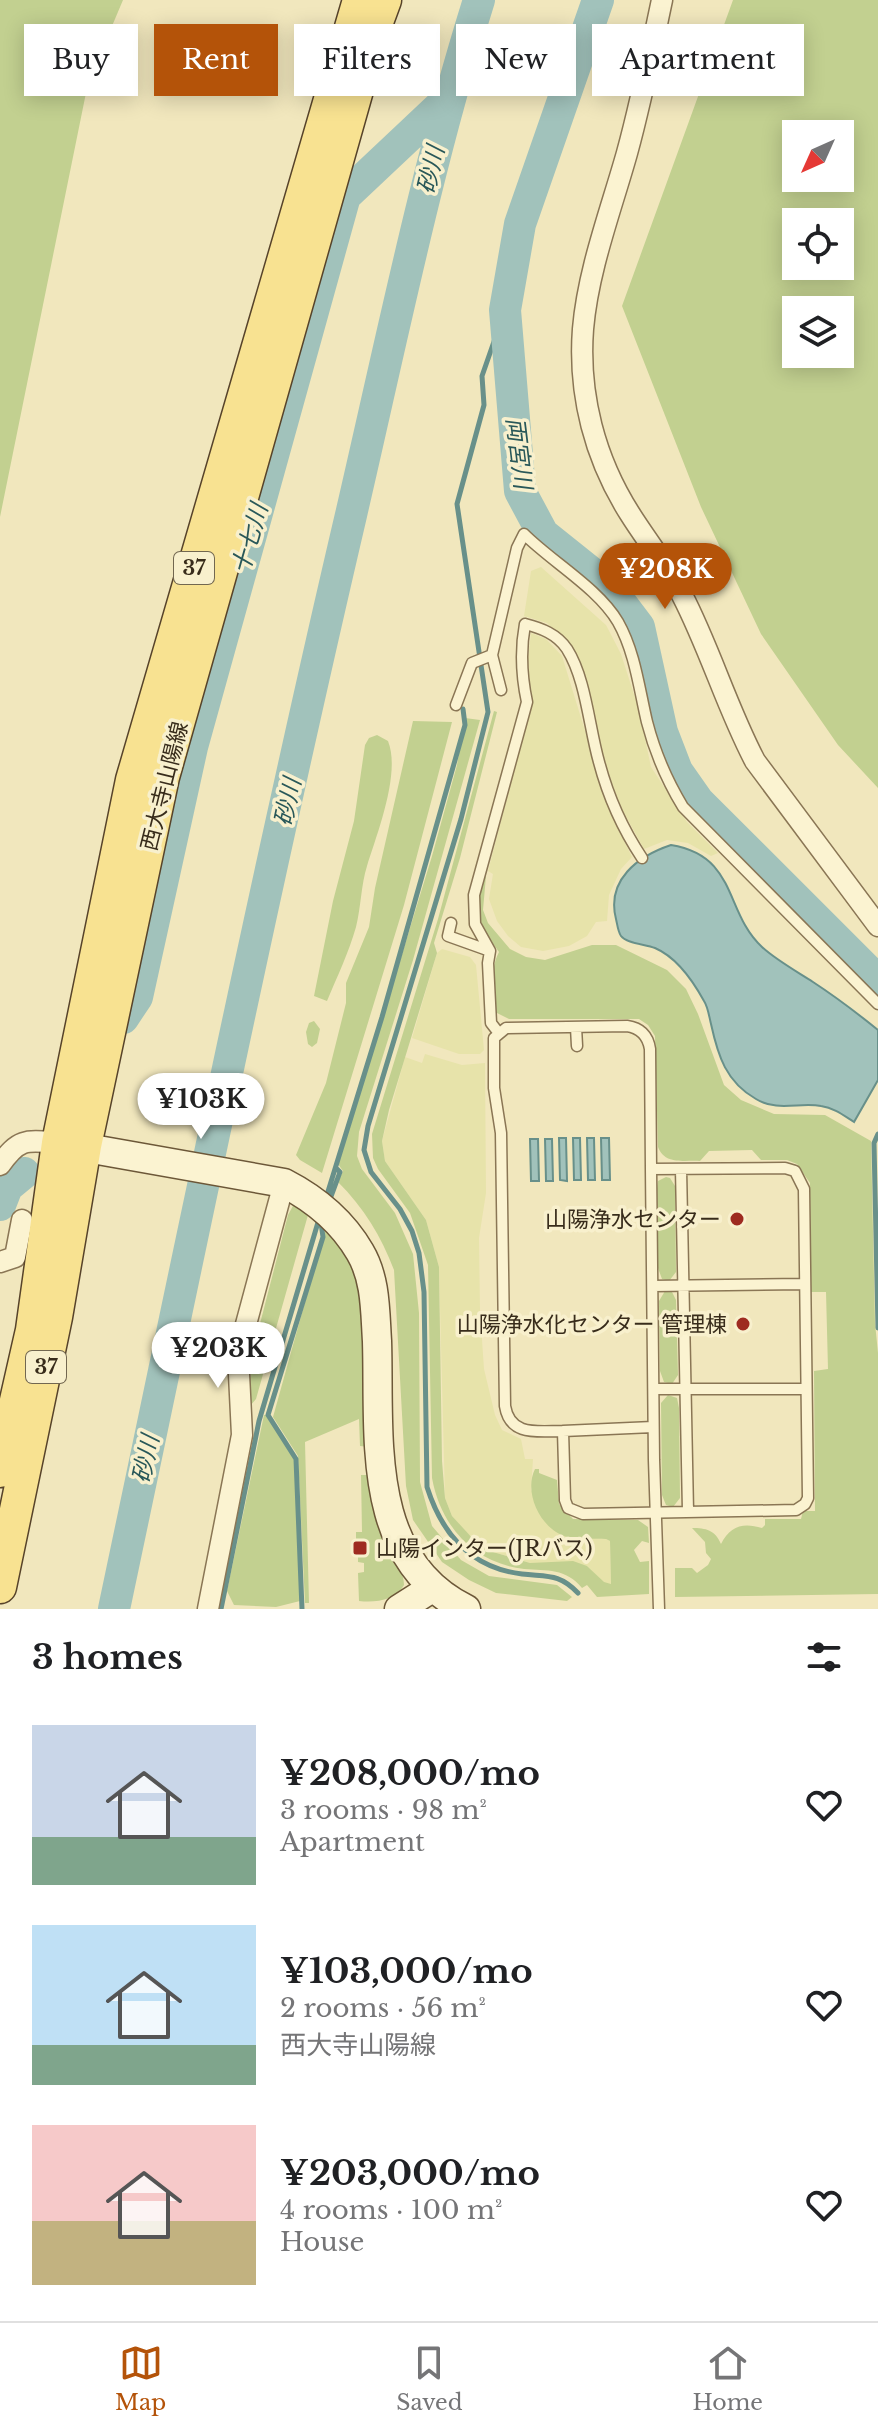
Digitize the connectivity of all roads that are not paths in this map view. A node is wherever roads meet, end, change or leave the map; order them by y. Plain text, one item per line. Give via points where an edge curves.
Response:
1 (359, 0) edge
2 (385, 0) edge
3 (662, 0) edge
4 (492, 655) junction
5 (501, 690) dead end
6 (456, 705) dead end
7 (642, 858) dead end
8 (451, 923) dead end
9 (878, 926) edge
10 (490, 951) junction
11 (878, 1004) edge
12 (576, 1027) junction
13 (498, 1032) junction
14 (577, 1046) dead end
15 (71, 1144) junction
16 (0, 1165) edge
17 (651, 1169) junction
18 (681, 1169) junction
19 (275, 1181) junction
20 (22, 1220) dead end
21 (0, 1262) edge
22 (804, 1284) junction
23 (682, 1285) junction
24 (653, 1286) junction
25 (654, 1389) junction
26 (684, 1389) junction
27 (806, 1389) junction
28 (653, 1427) junction
29 (563, 1431) junction
30 (0, 1471) edge
31 (688, 1511) junction
32 (657, 1512) junction
33 (0, 1587) edge
34 (432, 1588) junction
35 (208, 1609) edge
36 (399, 1609) edge
37 (466, 1609) edge
38 (659, 1609) edge

1 - 15 main road, 西大寺山陽線 / 37 via 132,780
2 - 15 main road, 西大寺山陽線 / 37 via 163,777
3 - 9 street via 583,328 590,427 627,511 682,594 755,761
4 - 5 lane
4 - 6 lane via 472,663
4 - 11 lane via 524,534 616,619 628,643 665,778 683,807
7 - 10 lane via 615,809 566,648 546,630 525,624 520,649 527,702 474,895 475,924
8 - 10 lane via 448,936
10 - 13 lane via 491,1023
12 - 13 lane
12 - 14 lane
12 - 17 lane via 635,1027 648,1040
13 - 29 lane via 494,1088 501,1133 505,1406 507,1418 525,1431
15 - 16 street via 27,1140 13,1147
15 - 19 street
15 - 30 main road, 西大寺山陽線 / 37
15 - 33 main road, 西大寺山陽線 / 37 via 56,1317
17 - 18 lane
17 - 24 lane
18 - 22 lane via 795,1171 804,1189
18 - 23 lane
19 - 34 street via 305,1195 344,1228 372,1282 385,1497 400,1546
19 - 35 street via 238,1354 242,1435
20 - 21 street via 15,1257
22 - 23 lane
22 - 27 lane
23 - 24 lane
23 - 26 lane
24 - 25 lane
25 - 26 lane
25 - 28 lane
26 - 27 lane
26 - 31 lane
27 - 31 lane via 805,1504 796,1510
28 - 29 lane
28 - 32 lane
29 - 32 lane via 568,1508 583,1514
31 - 32 lane
32 - 38 lane
34 - 36 street
34 - 37 street

